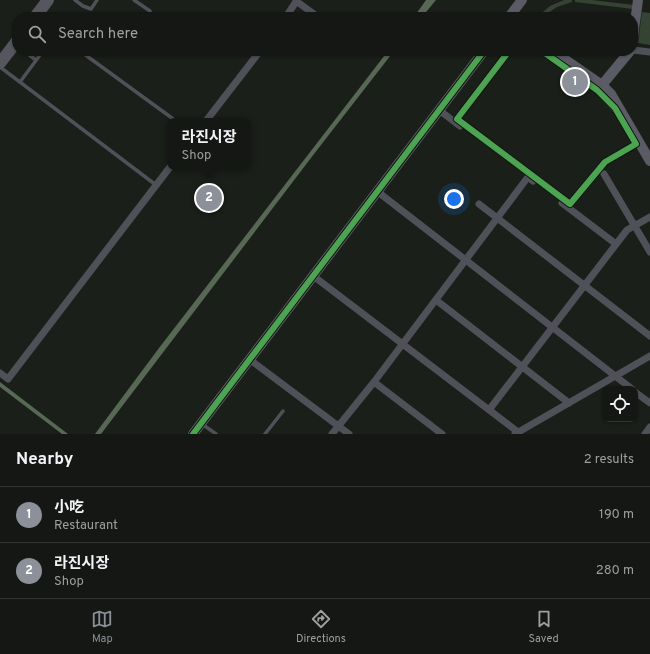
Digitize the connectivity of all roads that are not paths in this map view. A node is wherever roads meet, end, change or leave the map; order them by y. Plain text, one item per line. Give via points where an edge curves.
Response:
1 (48, 0) edge
2 (75, 0) edge
3 (97, 0) edge
4 (134, 0) edge
5 (297, 0) edge
6 (522, 0) edge
7 (638, 0) edge
8 (150, 11) dead end
9 (39, 12) edge
10 (289, 12) edge
11 (312, 12) edge
12 (513, 12) edge
13 (636, 12) edge
14 (638, 51) edge
15 (12, 52) edge
16 (650, 52) edge
17 (31, 56) edge
18 (39, 56) edge
19 (87, 56) edge
20 (256, 56) edge
21 (480, 56) edge
22 (504, 56) edge
23 (549, 56) edge
24 (560, 56) edge
25 (626, 56) edge
26 (36, 60) junction
27 (0, 63) edge
28 (0, 67) edge
29 (20, 82) junction
30 (602, 85) junction
31 (439, 110) junction
32 (172, 118) edge
33 (208, 118) edge
34 (647, 149) edge
35 (501, 156) dead end
36 (650, 161) edge
37 (168, 170) edge
38 (604, 174) dead end
39 (156, 185) junction
40 (378, 192) junction
41 (478, 204) dead end
42 (650, 217) edge
43 (496, 218) junction
44 (634, 226) junction
45 (616, 244) junction
46 (650, 252) edge
47 (465, 259) junction
48 (312, 275) junction
49 (584, 286) junction
50 (436, 300) junction
51 (553, 327) junction
52 (650, 336) edge
53 (403, 344) junction
54 (650, 356) edge
55 (249, 359) junction
56 (522, 367) junction
57 (0, 373) edge
58 (615, 376) junction
59 (374, 382) junction
60 (628, 386) edge
61 (638, 394) edge
62 (569, 403) junction
63 (650, 403) edge
64 (488, 410) junction
65 (283, 411) dead end
66 (201, 424) junction
67 (339, 426) junction
68 (650, 427) edge
69 (516, 433) edge
70 (193, 434) edge
71 (216, 434) edge
72 (265, 434) edge
73 (332, 434) edge
74 (349, 434) edge
75 (442, 434) edge
76 (645, 434) edge

1 - 9 highway
2 - 3 lane via 90,9
4 - 8 lane
5 - 10 street
5 - 11 street
6 - 12 street
7 - 13 street
14 - 16 street
15 - 27 highway
17 - 26 lane
18 - 26 lane
19 - 32 lane
20 - 33 street
21 - 31 street
22 - 23 street via 457,119 570,204 605,162 636,144 615,108 597,90
24 - 30 street
25 - 30 street
26 - 29 lane
28 - 29 lane
29 - 39 lane
30 - 34 street via 618,104
31 - 35 street
31 - 40 street
34 - 36 street
37 - 39 street
38 - 44 street
39 - 57 street via 8,379
40 - 47 street
40 - 48 street
41 - 43 street
42 - 44 street
43 - 45 street via 528,177
43 - 47 street
43 - 49 street
44 - 45 street via 627,230
44 - 46 street
45 - 49 street
47 - 50 street
47 - 51 street
48 - 53 street
48 - 55 street
49 - 51 street
49 - 52 street
50 - 53 street
50 - 56 street
51 - 56 street
51 - 58 street
53 - 59 street
53 - 64 street
54 - 58 street
55 - 66 street
55 - 67 street
56 - 62 street
56 - 64 street
58 - 60 street
58 - 62 street
59 - 67 street
59 - 75 street
61 - 63 street
62 - 69 street
64 - 69 street
65 - 72 lane
66 - 70 street
66 - 71 lane
67 - 73 street
67 - 74 street
68 - 76 street

